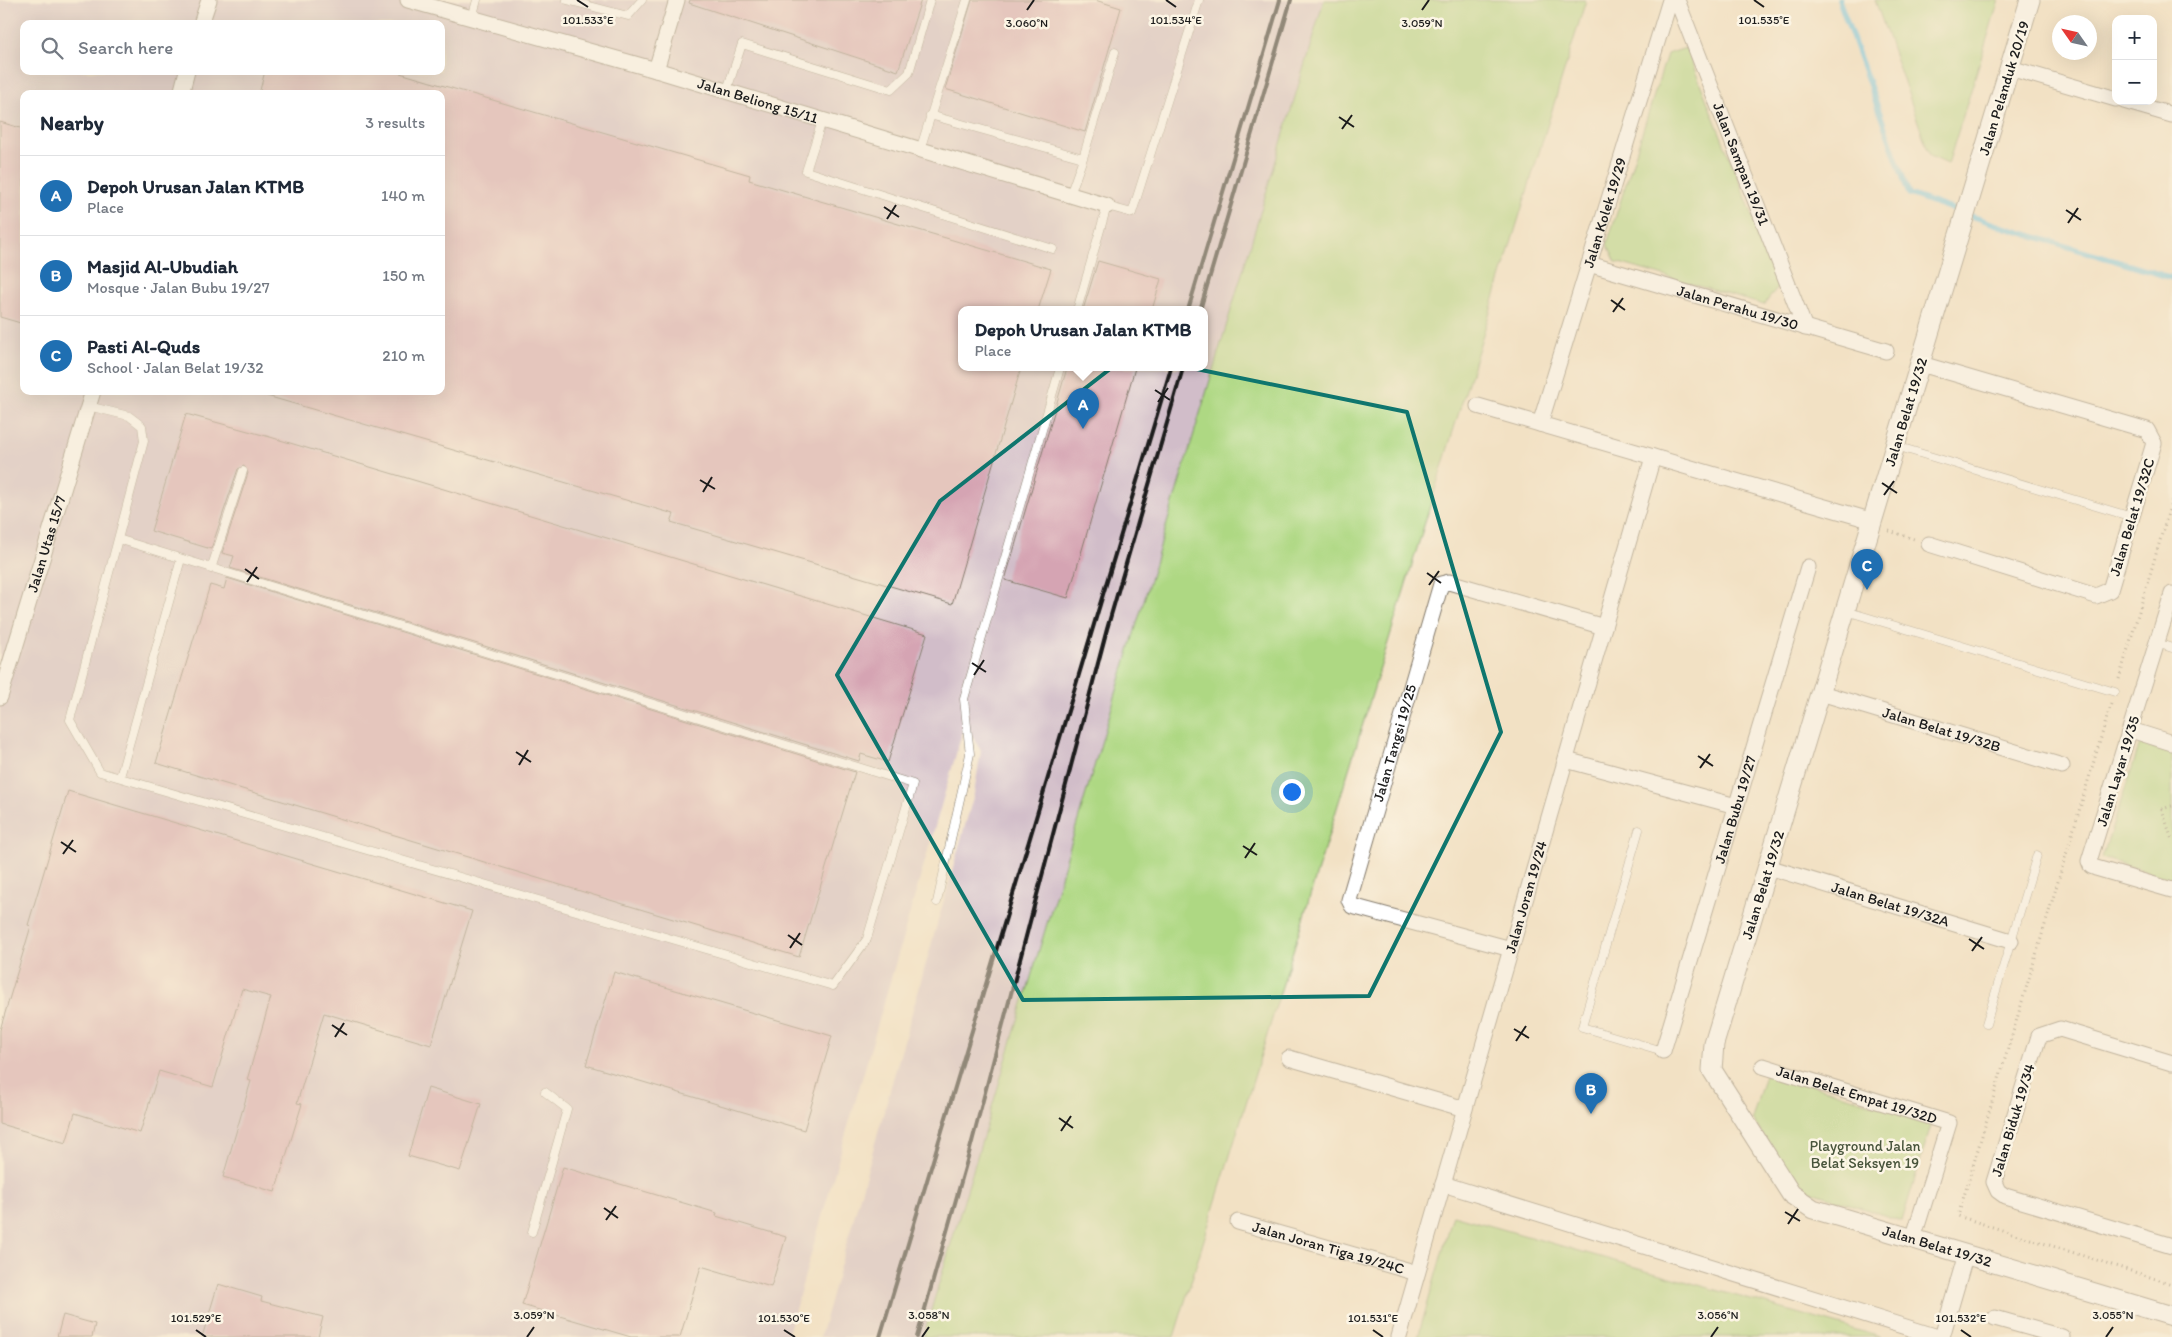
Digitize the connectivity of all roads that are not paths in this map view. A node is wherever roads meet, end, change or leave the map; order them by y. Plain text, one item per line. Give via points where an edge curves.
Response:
1 (208, 0) edge
2 (408, 0) edge
3 (477, 0) edge
4 (568, 0) edge
5 (642, 0) edge
6 (676, 0) edge
7 (930, 0) edge
8 (967, 0) edge
9 (1199, 0) edge
10 (1670, 0) edge
11 (1677, 0) edge
12 (2030, 0) edge
13 (472, 18) junction
14 (203, 20) edge
15 (1116, 52) dead end
16 (2010, 68) junction
17 (656, 70) junction
18 (186, 75) edge
19 (182, 90) edge
20 (726, 92) junction
21 (2112, 98) edge
22 (2138, 105) edge
23 (930, 115) junction
24 (2172, 115) edge
25 (822, 121) junction
26 (920, 150) junction
27 (1083, 158) junction
28 (1978, 177) joint
29 (1070, 195) junction
30 (1107, 206) junction
31 (1053, 249) dead end
32 (1589, 264) junction
33 (1078, 306) edge
34 (1805, 328) junction
35 (1886, 351) dead end
36 (1921, 364) junction
37 (1059, 371) edge
38 (91, 399) edge
39 (1478, 406) dead end
40 (1540, 424) junction
41 (1896, 446) junction
42 (1654, 457) junction
43 (243, 471) dead end
44 (2132, 517) junction
45 (1873, 523) junction
46 (118, 539) junction
47 (1929, 544) road end
48 (180, 559) junction
49 (1808, 567) dead end
50 (211, 569) junction
51 (2172, 594) edge
52 (1846, 611) junction
53 (1604, 627) junction
54 (2165, 645) edge
55 (2115, 692) road end
56 (1821, 693) junction
57 (0, 697) edge
58 (2131, 730) junction
59 (2172, 743) edge
60 (1566, 760) junction
61 (2062, 766) dead end
62 (120, 777) junction
63 (1736, 806) junction
64 (1640, 830) dead end
65 (2037, 855) dead end
66 (1768, 867) junction
67 (2172, 890) edge
68 (937, 902) dead end
69 (2011, 941) junction
70 (1511, 949) junction
71 (1986, 1024) dead end
72 (1663, 1050) joint
73 (1289, 1058) dead end
74 (2172, 1063) edge
75 (1763, 1066) dead end
76 (545, 1092) dead end
77 (1465, 1109) junction
78 (1443, 1184) junction
79 (1238, 1222) dead end
80 (532, 1232) dead end
81 (1913, 1239) junction
82 (2172, 1246) edge
83 (1966, 1254) junction
84 (1417, 1272) junction
85 (2172, 1316) edge
86 (1995, 1318) dead end
87 (1399, 1337) edge
88 (1940, 1337) edge
89 (2062, 1337) edge

1 - 14 street
2 - 13 street, Jalan Beliong 15/11
3 - 13 lane
4 - 5 lane via 628,16
6 - 17 street
7 - 20 lane via 909,73 891,90 742,44
8 - 23 lane
9 - 30 lane via 1132,213
10 - 32 street, Jalan Kolek 19/29
11 - 34 street, Jalan Sampan 19/31
12 - 16 street, Jalan Pelanduk 20/19
13 - 17 street, Jalan Beliong 15/11
15 - 27 lane
16 - 21 street
16 - 28 street, Jalan Pelanduk 20/19
17 - 20 street, Jalan Beliong 15/11
18 - 19 street
20 - 25 street, Jalan Beliong 15/11
22 - 24 street
23 - 26 lane
23 - 27 lane
25 - 26 street, Jalan Beliong 15/11
25 - 31 lane via 806,171
26 - 29 street, Jalan Beliong 15/11
27 - 29 lane
28 - 36 street, Jalan Belat 19/32
29 - 30 street, Jalan Beliong 15/11
30 - 33 lane
32 - 34 street, Jalan Perahu 19/30
32 - 40 street, Jalan Kolek 19/29
34 - 35 street, Jalan Perahu 19/30
36 - 41 street, Jalan Belat 19/32
36 - 44 street, Jalan Belat 19/32C via 2147,430 2154,444
37 - 68 lane via 964,700 970,754
38 - 46 lane via 129,416 142,426 144,441
38 - 57 street, Jalan Utas 15/7
39 - 40 street
40 - 42 street
41 - 44 lane
41 - 45 street, Jalan Belat 19/32
42 - 45 street
42 - 53 street, Jalan Joran 19/24
43 - 50 lane
44 - 47 street, Jalan Belat 19/32C via 2110,590 2096,596
45 - 52 street, Jalan Belat 19/32
46 - 48 lane
46 - 62 lane via 70,720 100,772
48 - 50 lane
48 - 62 lane
49 - 63 street, Jalan Bubu 19/27
50 - 62 lane via 912,784 867,940 833,986
51 - 54 street, Jalan Layar 19/35
52 - 55 lane
52 - 56 street, Jalan Belat 19/32
53 - 60 street, Jalan Joran 19/24
53 - 70 street, Jalan Tangsi 19/25 via 1449,582 1442,584 1349,900 1352,906
54 - 58 street, Jalan Layar 19/35
56 - 61 street, Jalan Belat 19/32B
56 - 66 street, Jalan Belat 19/32
58 - 59 street
58 - 67 street, Jalan Layar 19/35 via 2089,861 2096,868
60 - 63 street
60 - 70 street, Jalan Joran 19/24
63 - 72 street, Jalan Bubu 19/27
64 - 72 lane via 1582,1027
65 - 69 lane
66 - 69 street, Jalan Belat 19/32A
66 - 81 street, Jalan Belat 19/32 via 1714,1044 1712,1070 1792,1194 1813,1209
69 - 71 lane
70 - 77 street, Jalan Joran 19/24
73 - 77 street
74 - 82 street, Jalan Biduk 19/34 via 2060,1029 2039,1036 1994,1182 2005,1196
75 - 81 street, Jalan Belat Empat 19/32D via 1949,1123
76 - 80 lane via 567,1109
77 - 78 street, Jalan Joran 19/24
78 - 84 street, Jalan Joran 19/24
78 - 88 street
79 - 84 street, Jalan Joran Tiga 19/24C
81 - 83 street, Jalan Belat 19/32
83 - 85 street, Jalan Belat 19/32
83 - 88 street
84 - 87 street, Jalan Joran 19/24
86 - 89 street

